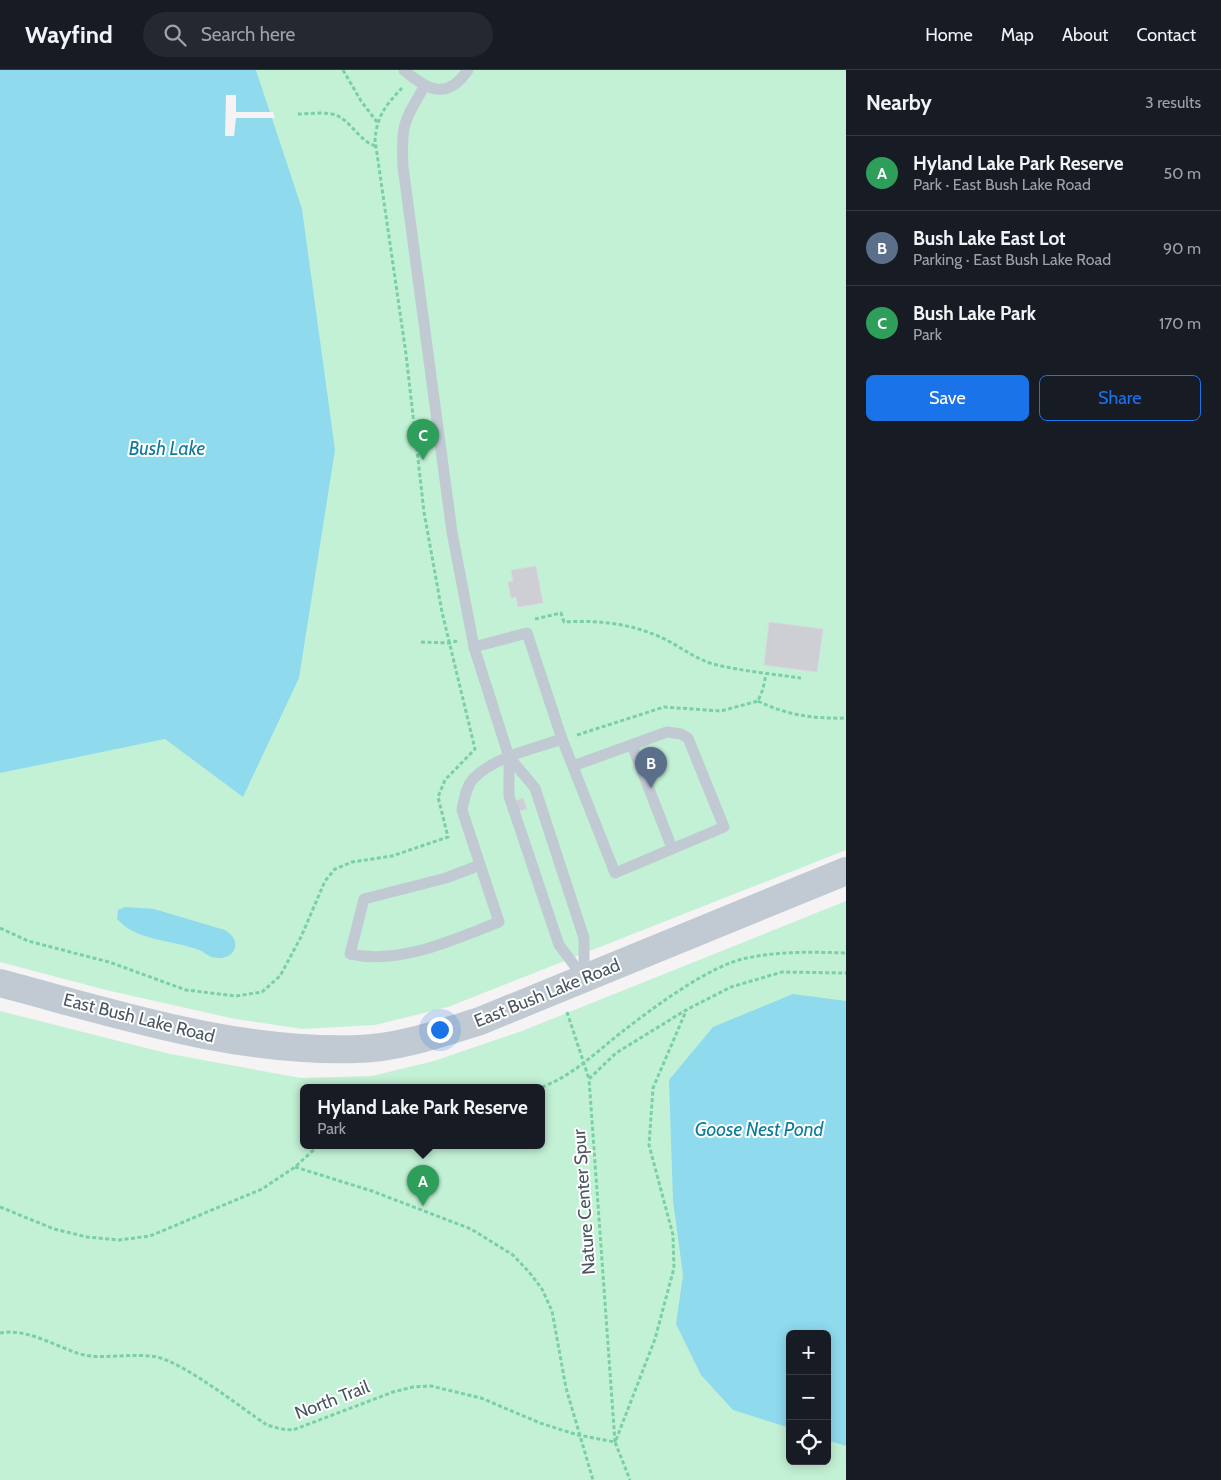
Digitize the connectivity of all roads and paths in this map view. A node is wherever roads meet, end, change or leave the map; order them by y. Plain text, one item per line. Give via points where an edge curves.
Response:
1 (343, 70) edge
2 (468, 70) edge
3 (408, 74) edge
4 (424, 87) junction
5 (298, 114) dead end
6 (377, 122) junction
7 (375, 146) junction
8 (526, 621) dead end
9 (421, 642) dead end
10 (473, 642) junction
11 (450, 643) junction
12 (766, 674) junction
13 (800, 678) dead end
14 (758, 700) junction
15 (846, 718) edge
16 (562, 739) junction
17 (632, 745) junction
18 (509, 757) junction
19 (572, 766) junction
20 (672, 848) junction
21 (480, 865) junction
22 (846, 871) edge
23 (0, 928) edge
24 (846, 953) edge
25 (846, 973) edge
26 (584, 978) junction
27 (0, 983) edge
28 (686, 1010) junction
29 (584, 1064) junction
30 (589, 1079) junction
31 (545, 1086) edge
32 (315, 1149) edge
33 (295, 1167) junction
34 (0, 1207) edge
35 (0, 1333) edge
36 (578, 1435) junction
37 (615, 1442) junction
38 (593, 1480) edge
39 (630, 1480) edge

1 - 6 path
2 - 4 lane via 453,86 438,90
3 - 4 lane
3 - 6 path
4 - 10 lane via 404,121 401,136 403,167 452,532
5 - 7 path via 336,115 348,122 365,142
6 - 7 path
7 - 11 path via 406,354 424,512
8 - 12 path via 561,613 564,622 588,620 626,626 659,636 688,654 712,663
9 - 11 path
10 - 11 path
10 - 16 lane via 527,633
10 - 18 lane
11 - 23 path via 476,749 446,780 438,797 448,836 392,856 335,868 325,882 280,976 262,992 236,996 186,990 109,962 28,942
12 - 13 path
12 - 14 path
14 - 15 path via 798,716
14 - 16 path via 721,710 664,707
16 - 18 lane
16 - 19 lane
17 - 19 lane
17 - 20 lane
17 - 20 lane via 667,732 688,738 724,827
18 - 21 lane via 473,779 465,794 462,810
18 - 26 lane via 508,796 559,946
18 - 26 lane via 535,788 584,938
19 - 20 lane via 615,872
21 - 21 lane via 499,922 435,946 396,956 350,954 364,900 446,878
22 - 26 street, East Bush Lake Road
24 - 29 path via 781,952 744,958 712,972 656,1005
25 - 28 path via 782,972 731,986
26 - 27 street, East Bush Lake Road via 480,1021 419,1039 359,1049 274,1047 193,1033
28 - 30 path via 616,1053
28 - 37 path via 653,1088 649,1144 673,1235 674,1268 655,1339
29 - 30 path, Nature Center Spur
29 - 31 path via 570,1075
30 - 37 path, Nature Center Spur
32 - 33 path
33 - 34 path via 262,1189 150,1236 119,1240 87,1237 54,1229
33 - 36 path via 372,1191 471,1229 512,1255 542,1289 552,1311
35 - 36 path, North Trail via 27,1334 79,1354 135,1354 159,1358 183,1369 267,1425 281,1430 294,1430 413,1386 431,1386 480,1398
36 - 37 path, North Trail
36 - 38 path
37 - 39 path

